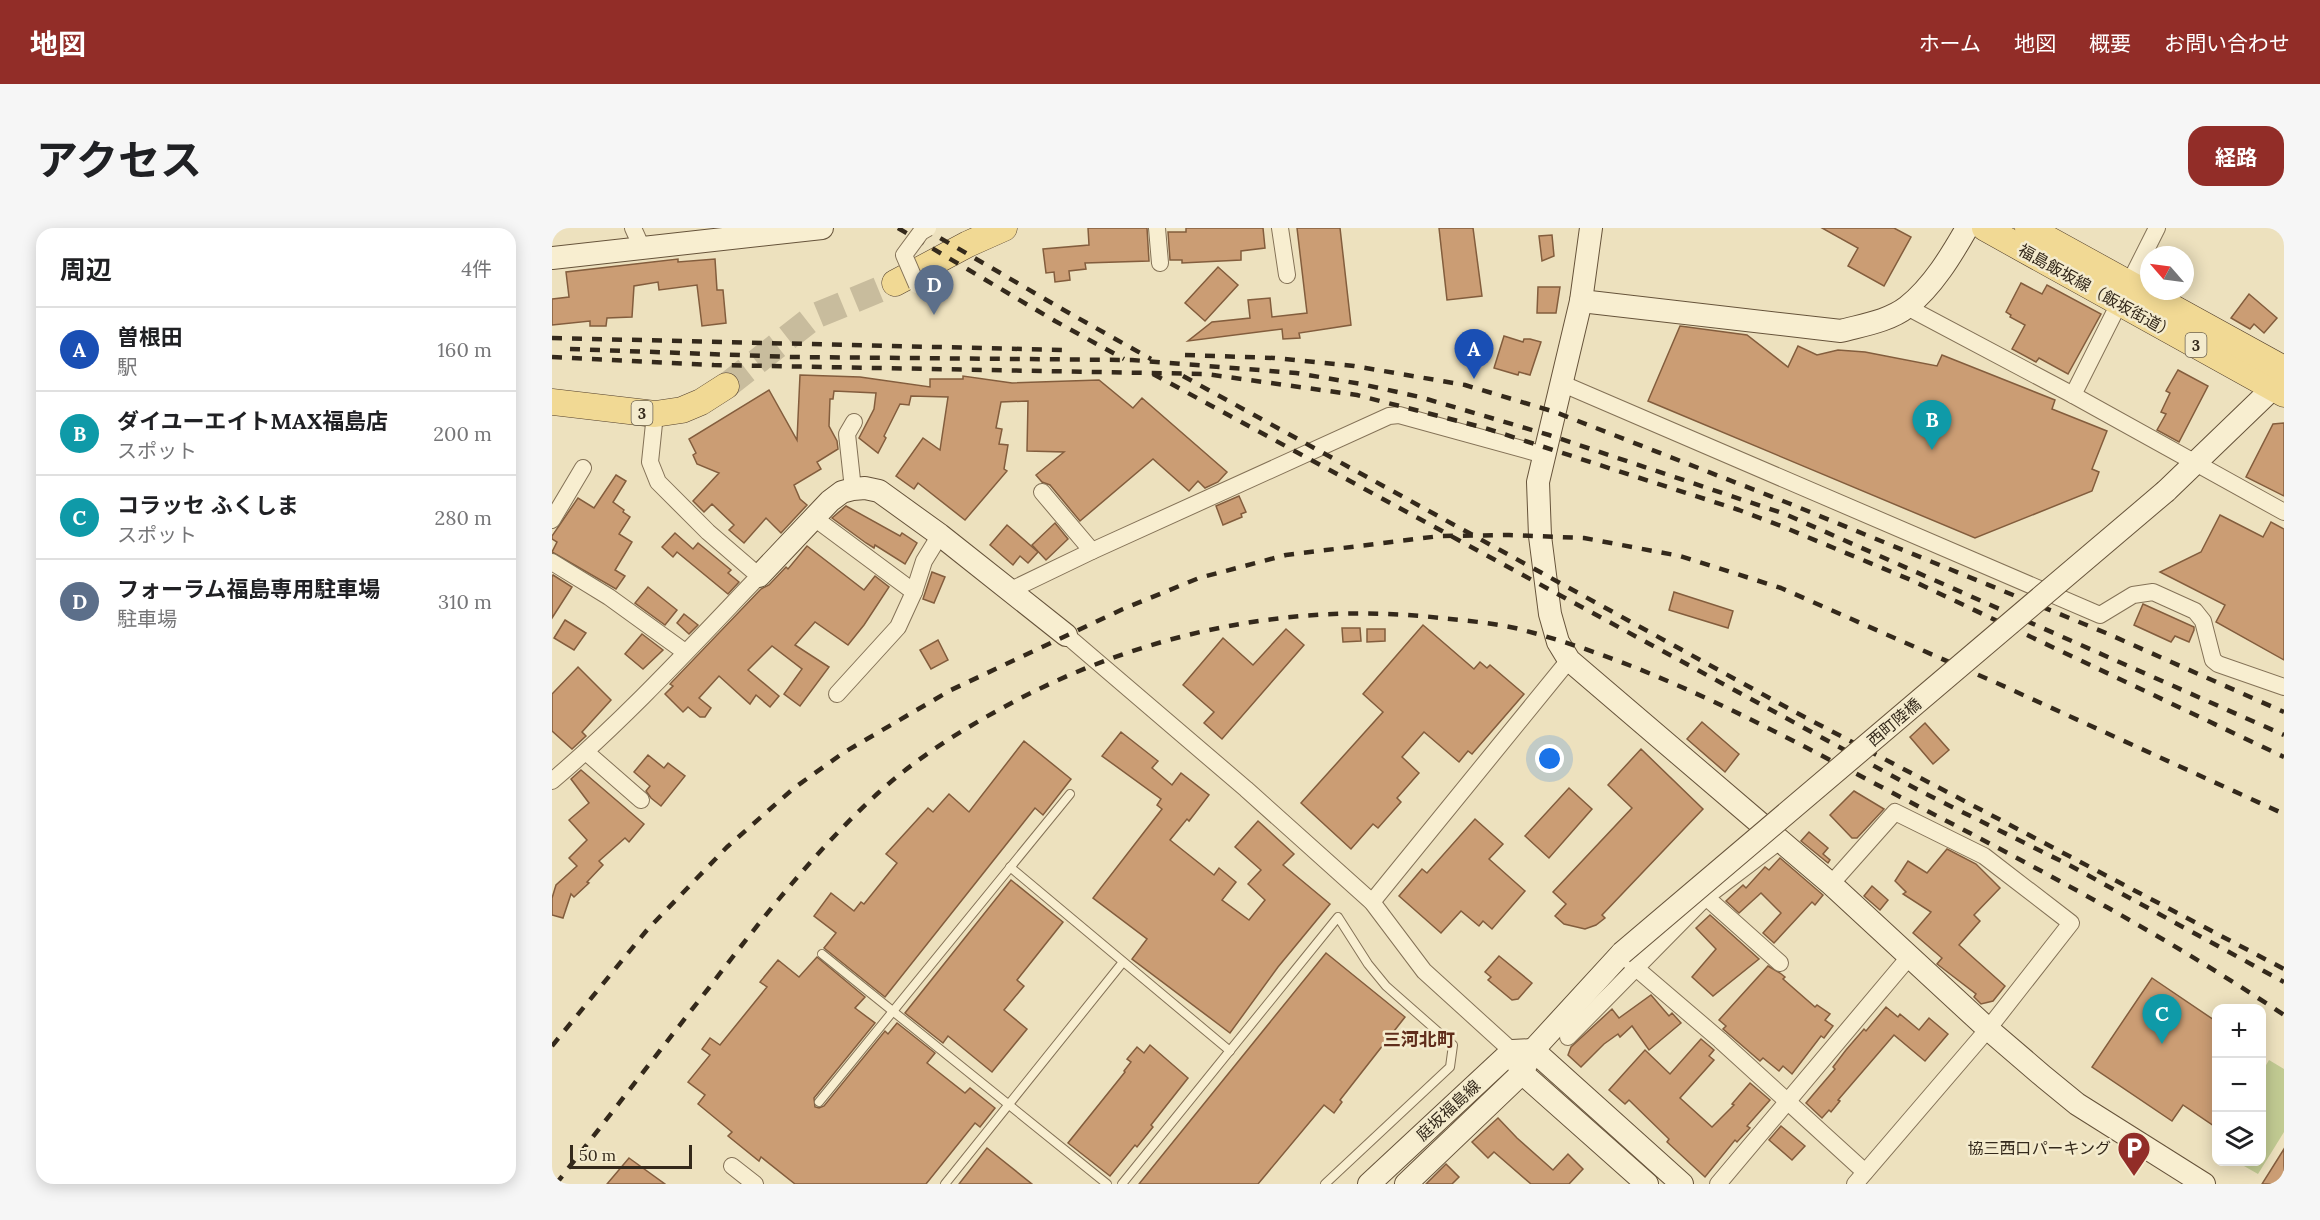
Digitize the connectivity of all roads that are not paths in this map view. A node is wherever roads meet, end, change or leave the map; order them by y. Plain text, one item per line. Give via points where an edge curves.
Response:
1 (928, 228) edge
2 (1004, 228) edge
3 (1157, 228) edge
4 (1280, 228) edge
5 (1591, 228) edge
6 (1967, 228) edge
7 (1985, 228) edge
8 (2028, 228) edge
9 (2157, 228) edge
10 (807, 229) edge
11 (638, 238) edge
12 (552, 258) edge
13 (1160, 263) dead end
14 (1287, 275) dead end
15 (906, 284) joint
16 (2123, 293) junction
17 (1581, 301) junction
18 (1907, 307) junction
19 (2282, 379) edge
20 (1563, 384) junction
21 (726, 386) tunnel mouth
22 (2073, 395) junction
23 (552, 402) edge
24 (655, 414) junction
25 (854, 422) dead end
26 (1544, 455) junction
27 (2194, 464) junction
28 (583, 468) dead end
29 (853, 489) junction
30 (1042, 492) dead end
31 (555, 508) edge
32 (2284, 512) edge
33 (813, 517) junction
34 (940, 535) junction
35 (1092, 551) junction
36 (552, 562) edge
37 (759, 576) junction
38 (1011, 590) junction
39 (914, 592) junction
40 (1066, 635) joint
41 (685, 652) junction
42 (1569, 660) junction
43 (2284, 687) edge
44 (837, 694) dead end
45 (586, 752) junction
46 (552, 781) edge
47 (1070, 794) dead end
48 (640, 801) dead end
49 (1781, 840) junction
50 (1010, 867) junction
51 (1832, 884) junction
52 (1706, 897) junction
53 (1372, 902) junction
54 (822, 954) dead end
55 (1910, 956) junction
56 (1629, 961) junction
57 (1123, 962) junction
58 (1780, 963) dead end
59 (893, 1012) junction
60 (1988, 1029) junction
61 (1568, 1037) dead end
62 (1522, 1050) junction
63 (1230, 1051) junction
64 (1522, 1072) junction
65 (819, 1102) dead end
66 (1789, 1102) junction
67 (1009, 1105) junction
68 (732, 1166) dead end
69 (1860, 1178) edge
70 (1414, 1181) edge
71 (755, 1184) edge
72 (945, 1184) edge
73 (1107, 1184) edge
74 (1122, 1184) edge
75 (1325, 1184) edge
76 (1369, 1184) edge
77 (1647, 1184) edge
78 (1682, 1184) edge
79 (1718, 1184) edge
80 (2204, 1184) edge

1 - 15 street, bridge via 904,255
2 - 15 main road via 968,244
3 - 13 street
4 - 14 street
5 - 17 street
6 - 18 street via 1944,268
7 - 16 main road, 福島飯坂線（飯坂街道） / 3
8 - 16 main road, 3
9 - 16 street
10 - 11 street
11 - 12 street
16 - 19 main road, 福島飯坂線（飯坂街道） / 3
16 - 22 street
17 - 18 street via 1841,331 1877,322
17 - 20 street
18 - 22 street
19 - 27 street, 西町陸橋
20 - 26 street
20 - 43 street via 2100,615 2133,595 2153,592 2195,610 2203,621 2213,660 2218,664
21 - 24 main road, 3 / 3 via 682,410
22 - 27 street
23 - 24 main road, 3 / 3
24 - 37 street via 650,462 658,482
25 - 29 street via 847,434
26 - 35 street via 1399,415 1389,416
26 - 42 street via 1538,482 1544,572 1550,614 1558,642
27 - 32 street
27 - 56 street, 西町陸橋, bridge
28 - 31 street
29 - 33 street via 842,492
29 - 34 street via 879,491
30 - 35 street
33 - 37 street
33 - 39 street
34 - 38 street
34 - 39 street via 924,561
35 - 38 street
36 - 41 street
37 - 41 street
38 - 40 street
39 - 44 street via 898,627
40 - 53 street
41 - 45 street
42 - 49 street
42 - 53 street
45 - 46 street
45 - 48 street
47 - 50 lane
49 - 51 street
49 - 52 street
50 - 57 lane
50 - 59 lane
51 - 55 street
51 - 60 street via 1895,812 1984,856 2071,923
52 - 56 street
52 - 58 street
53 - 62 street via 1424,971
54 - 59 lane
55 - 60 street
55 - 66 street
56 - 61 street
56 - 62 street, 庭坂福島線
56 - 66 street
57 - 63 lane
57 - 67 lane
59 - 65 lane
59 - 67 lane
60 - 69 street
60 - 80 street via 2077,1104
62 - 64 street, 庭坂福島線
62 - 76 street, 庭坂福島線
62 - 78 street
63 - 74 lane
63 - 75 lane via 1338,917 1386,986 1453,1046 1450,1067
64 - 70 street, 庭坂福島線
64 - 77 street
66 - 69 street
66 - 79 street
67 - 72 lane
67 - 73 lane
68 - 71 street

